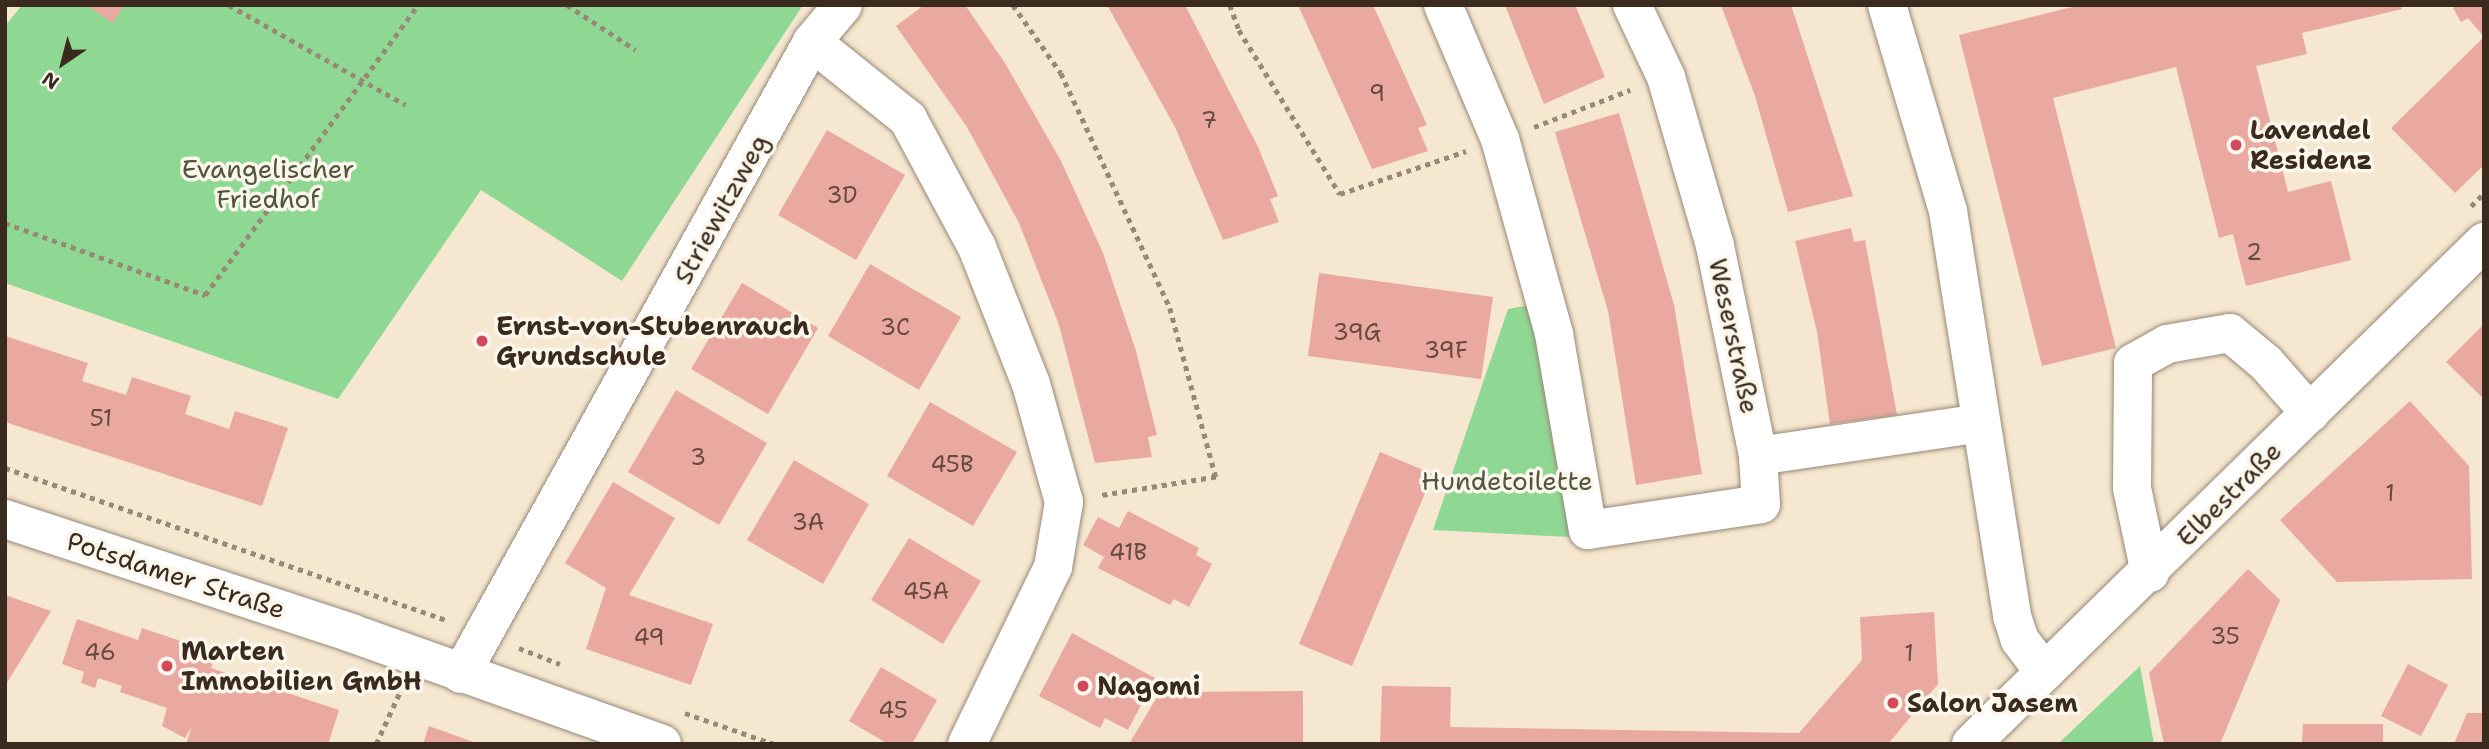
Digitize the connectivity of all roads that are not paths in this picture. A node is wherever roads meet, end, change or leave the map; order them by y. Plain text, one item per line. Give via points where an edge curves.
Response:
1 (843, 5) edge
2 (1443, 5) edge
3 (1632, 5) edge
4 (1888, 5) edge
5 (813, 42) junction
6 (2484, 242) edge
7 (2310, 413) junction
8 (1981, 423) junction
9 (1758, 456) junction
10 (5, 519) edge
11 (2150, 573) junction
12 (2044, 672) junction
13 (461, 674) junction
14 (667, 726) edge
15 (1995, 728) edge
16 (578, 731) edge
17 (967, 744) edge
18 (1971, 744) edge

1 - 5 street, Striewitzweg
2 - 9 street, Weserstraße via 1500,139 1555,334 1588,530 1760,504
3 - 9 street, Weserstraße via 1666,77 1715,246
4 - 8 street via 1948,211
5 - 13 street, Striewitzweg
5 - 17 street via 908,119 976,247 1031,384 1065,502 1053,567
6 - 7 street, Elbestraße
7 - 11 street, Elbestraße
7 - 11 street via 2266,363 2230,332 2167,344 2133,363 2132,488
8 - 9 street
8 - 12 street via 2012,616 2020,640
10 - 13 street, Potsdamer Straße
11 - 12 street, Elbestraße
12 - 15 street, Elbestraße
13 - 16 street, Potsdamer Straße
14 - 16 street, Potsdamer Straße
15 - 18 street, Elbestraße

